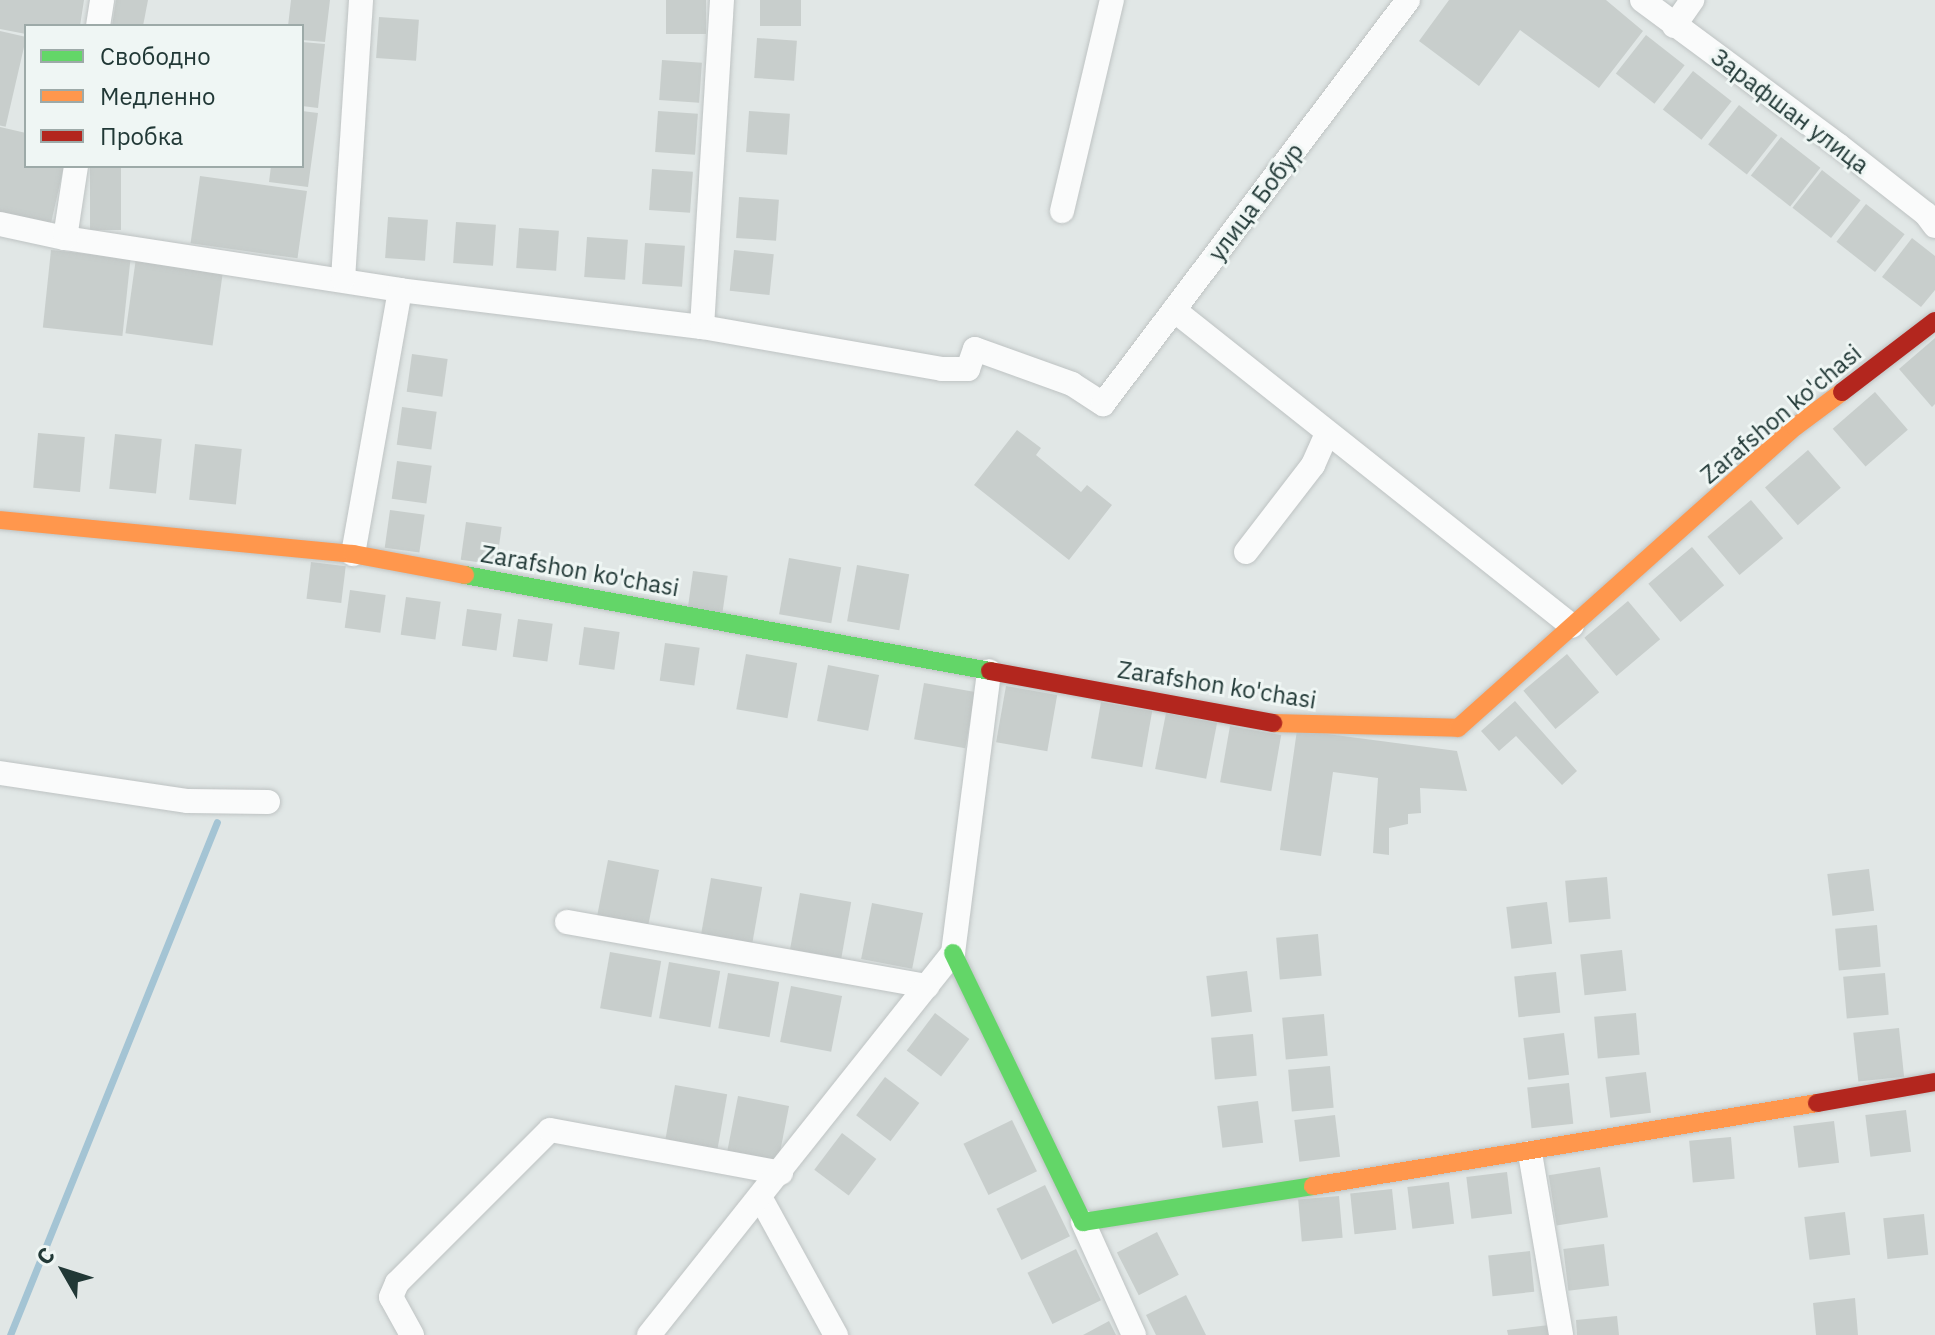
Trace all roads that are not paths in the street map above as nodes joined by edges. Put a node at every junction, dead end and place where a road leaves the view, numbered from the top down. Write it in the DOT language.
graph roads {
  1 [pos="102,0"];
  2 [pos="361,0"];
  3 [pos="722,0"];
  4 [pos="1112,0"];
  5 [pos="1408,0"];
  6 [pos="1642,0"];
  7 [pos="1692,0"];
  8 [pos="98,24"];
  9 [pos="1674,26"];
  10 [pos="76,168"];
  11 [pos="1062,211"];
  12 [pos="0,224"];
  13 [pos="1935,226"];
  14 [pos="65,238"];
  15 [pos="343,279"];
  16 [pos="400,290"];
  17 [pos="1174,310"];
  18 [pos="1935,321"];
  19 [pos="702,327"];
  20 [pos="1327,434"];
  21 [pos="0,520"];
  22 [pos="1246,552"];
  23 [pos="353,554"];
  24 [pos="1572,626"];
  25 [pos="989,671"];
  26 [pos="0,773"];
  27 [pos="268,802"];
  28 [pos="567,922"];
  29 [pos="953,953"];
  30 [pos="927,986"];
  31 [pos="1935,1082"];
  32 [pos="1530,1153"];
  33 [pos="781,1173"];
  34 [pos="760,1197"];
  35 [pos="1083,1222"];
  36 [pos="412,1335"];
  37 [pos="649,1335"];
  38 [pos="836,1335"];
  39 [pos="1134,1335"];
  40 [pos="1561,1335"];
  1 -- 8 [label="street"];
  2 -- 15 [label="street"];
  3 -- 19 [label="street"];
  4 -- 11 [label="street"];
  5 -- 17 [label="street, улица Бобур"];
  6 -- 9 [label="street, Зарафшан улица"];
  7 -- 9 [label="street"];
  9 -- 13 [label="street, Зарафшан улица"];
  10 -- 14 [label="street"];
  12 -- 14 [label="street"];
  14 -- 15 [label="street"];
  15 -- 16 [label="street"];
  16 -- 19 [label="street"];
  16 -- 23 [label="street"];
  17 -- 19 [label="street, улица Бобур"];
  17 -- 20 [label="street"];
  18 -- 24 [label="street, Zarafshon ko'chasi"];
  20 -- 22 [label="street"];
  20 -- 24 [label="street"];
  21 -- 23 [label="street, Zarafshon ko'chasi"];
  23 -- 25 [label="street, Zarafshon ko'chasi"];
  24 -- 25 [label="street, Zarafshon ko'chasi"];
  25 -- 29 [label="street"];
  26 -- 27 [label="street"];
  28 -- 30 [label="street"];
  29 -- 30 [label="street"];
  29 -- 35 [label="street"];
  30 -- 33 [label="street"];
  31 -- 32 [label="street"];
  32 -- 35 [label="street"];
  32 -- 40 [label="street"];
  33 -- 34 [label="street"];
  33 -- 36 [label="street"];
  34 -- 37 [label="street"];
  34 -- 38 [label="street"];
  35 -- 39 [label="street"];
}
